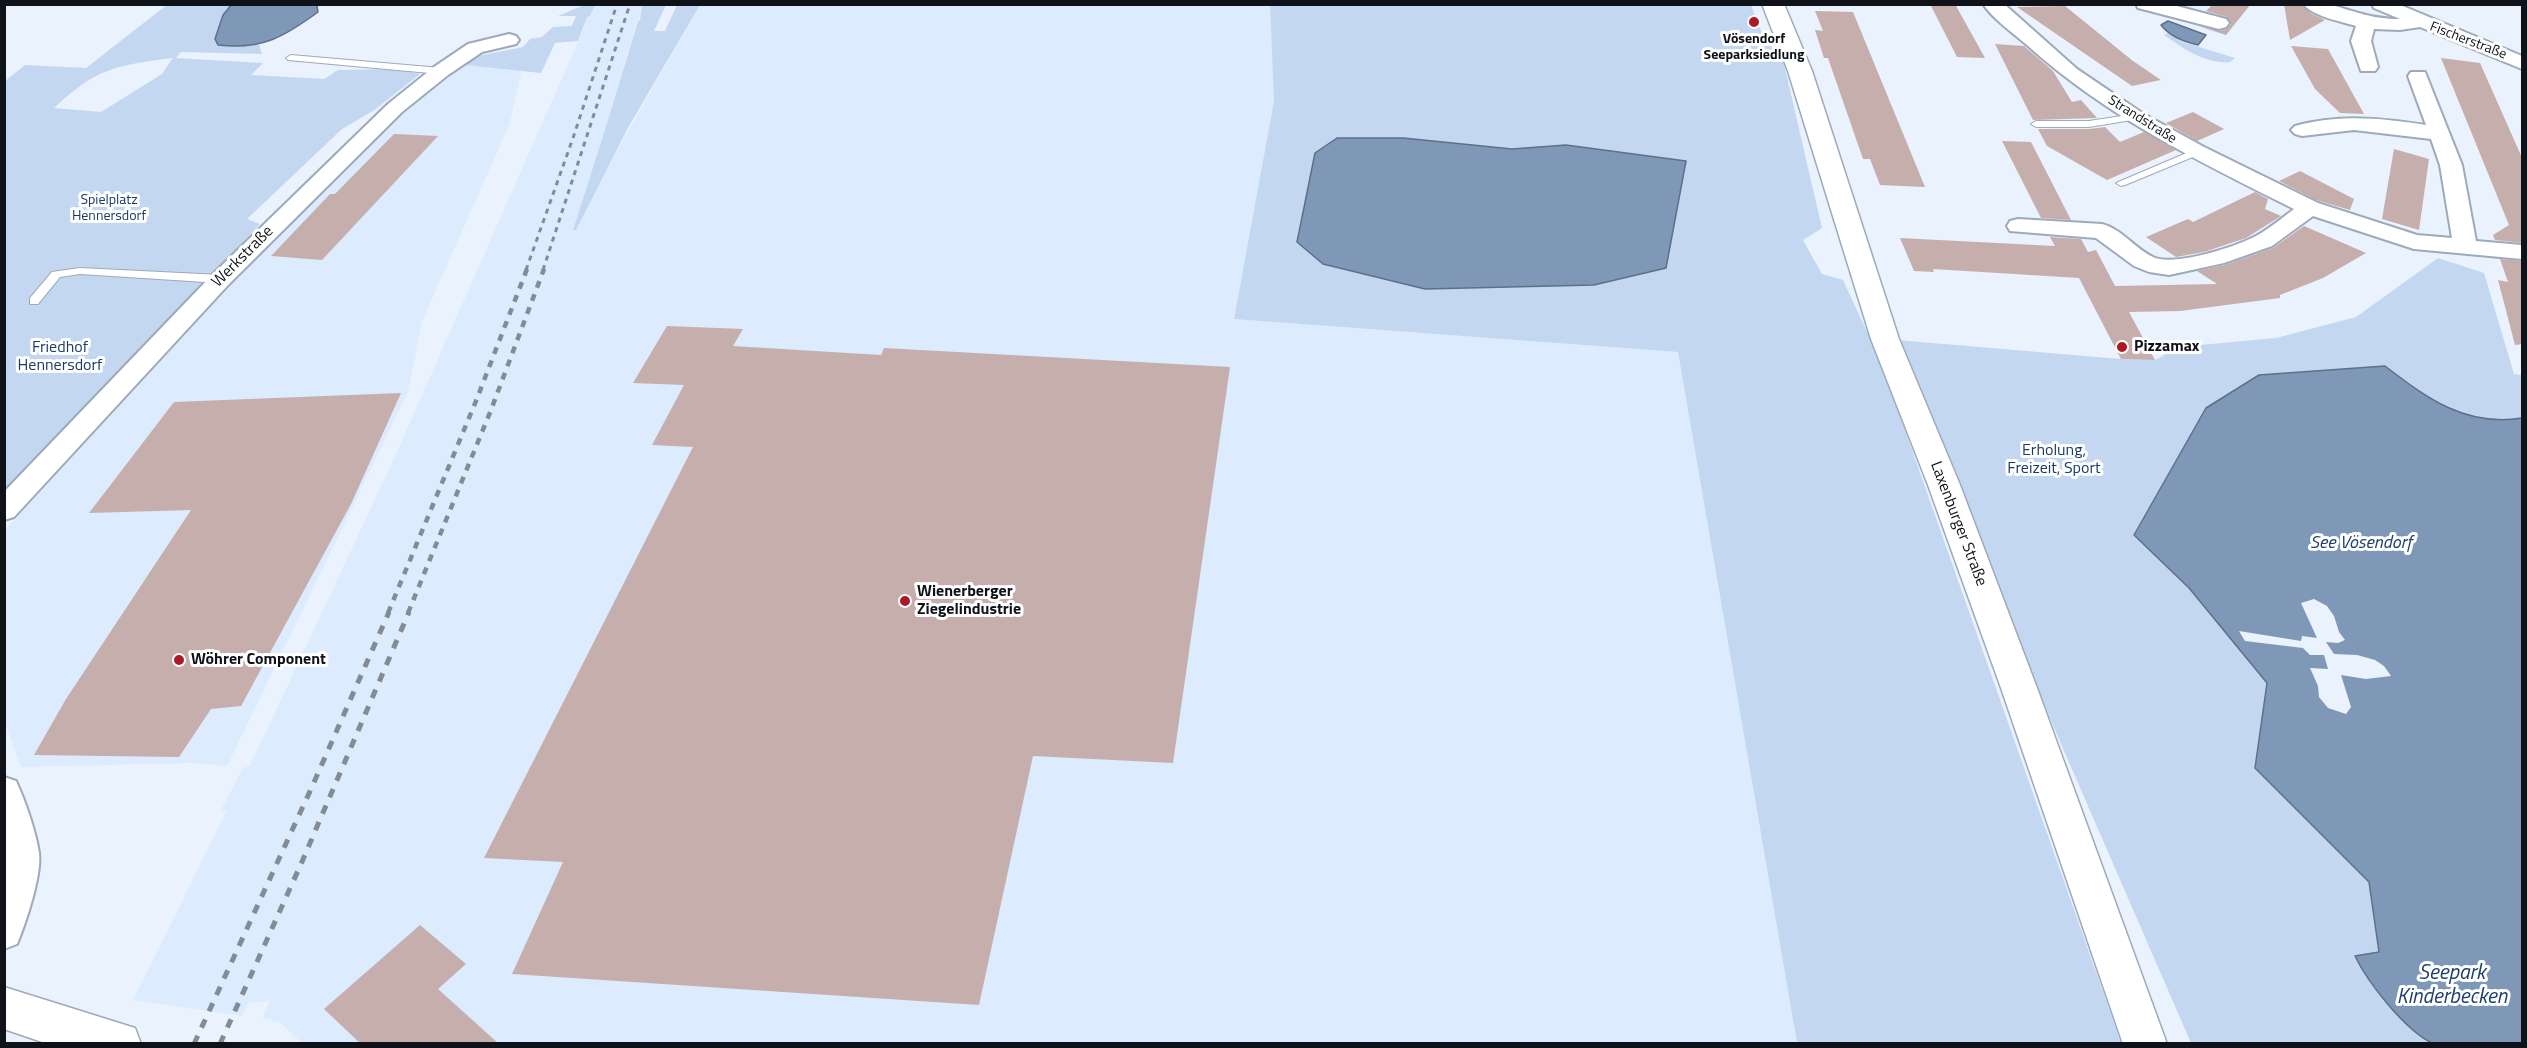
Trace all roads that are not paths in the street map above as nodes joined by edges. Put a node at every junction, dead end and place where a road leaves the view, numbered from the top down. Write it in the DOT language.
graph roads {
  1 [pos="1773,4"];
  2 [pos="1992,4"];
  3 [pos="2145,4"];
  4 [pos="2312,4"];
  5 [pos="2381,4"];
  6 [pos="2420,22"];
  7 [pos="2219,23"];
  8 [pos="2366,23"];
  9 [pos="509,40"];
  10 [pos="291,58"];
  11 [pos="2523,63"];
  12 [pos="2368,67"];
  13 [pos="441,71"];
  14 [pos="2418,76"];
  15 [pos="2135,117"];
  16 [pos="2036,124"];
  17 [pos="2302,130"];
  18 [pos="2440,134"];
  19 [pos="2196,152"];
  20 [pos="2121,183"];
  21 [pos="2310,208"];
  22 [pos="2018,226"];
  23 [pos="2465,245"];
  24 [pos="2523,252"];
  25 [pos="221,279"];
  26 [pos="34,301"];
  27 [pos="4,510"];
  28 [pos="4,791"];
  29 [pos="4,932"];
  30 [pos="4,1008"];
  31 [pos="119,1044"];
  32 [pos="2145,1044"];
  1 -- 32 [label="main road, Laxenburger Straße"];
  2 -- 15 [label="street, Strandstraße"];
  3 -- 7 [label="street"];
  4 -- 8 [label="street"];
  5 -- 6 [label="street, Fischerstraße"];
  6 -- 8 [label="street"];
  6 -- 11 [label="street, Fischerstraße"];
  8 -- 12 [label="street"];
  9 -- 13 [label="street, Werkstraße"];
  10 -- 13 [label="lane"];
  13 -- 25 [label="street, Werkstraße"];
  14 -- 18 [label="street"];
  15 -- 16 [label="lane"];
  15 -- 19 [label="street, Strandstraße"];
  17 -- 18 [label="street"];
  18 -- 23 [label="street"];
  19 -- 20 [label="lane"];
  19 -- 21 [label="street, Strandstraße"];
  21 -- 22 [label="street"];
  21 -- 23 [label="street, Strandstraße"];
  23 -- 24 [label="street, Strandstraße"];
  25 -- 26 [label="lane"];
  25 -- 27 [label="street, Werkstraße"];
  28 -- 29 [label="street"];
  30 -- 31 [label="main road"];
}
